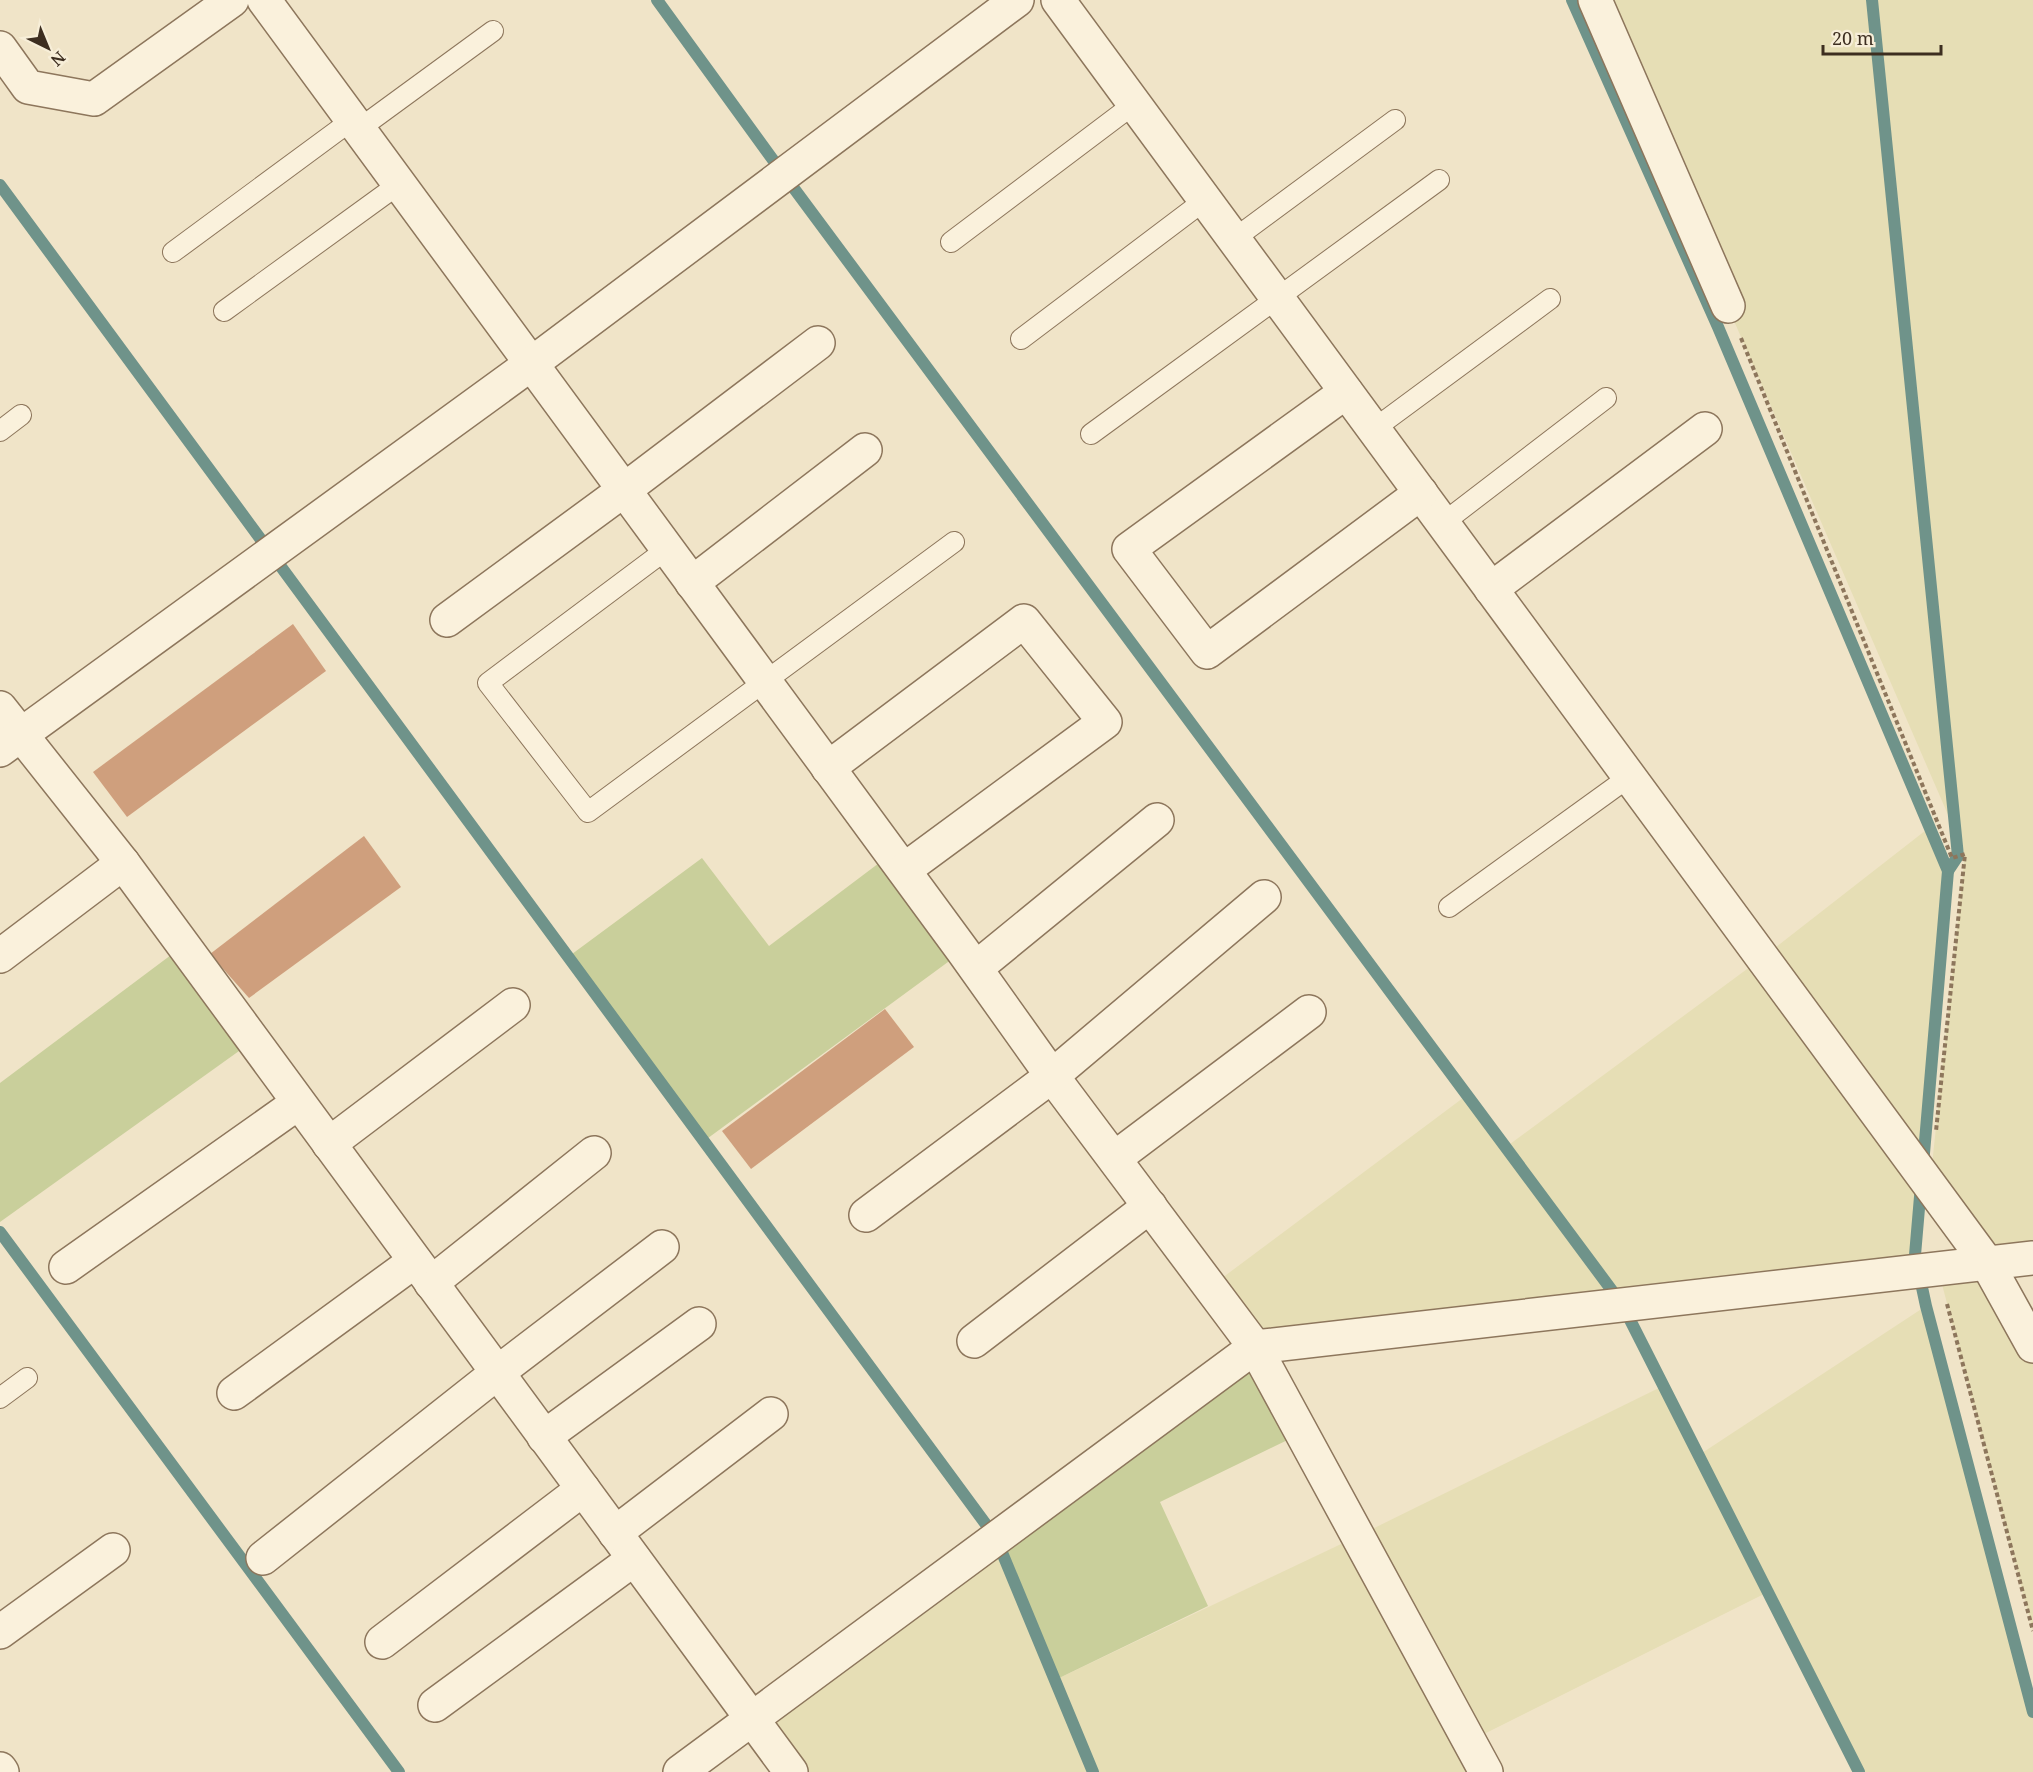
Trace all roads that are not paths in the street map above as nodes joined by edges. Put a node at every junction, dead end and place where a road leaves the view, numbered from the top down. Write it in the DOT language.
graph roads {
  1 [pos="232,0"];
  2 [pos="264,0"];
  3 [pos="1017,0"];
  4 [pos="1058,0"];
  5 [pos="1595,0"];
  6 [pos="493,31"];
  7 [pos="0,48"];
  8 [pos="1134,104"];
  9 [pos="1395,120"];
  10 [pos="355,125"];
  11 [pos="1439,180"];
  12 [pos="399,184"];
  13 [pos="1205,200"];
  14 [pos="1234,238"];
  15 [pos="951,242"];
  16 [pos="173,252"];
  17 [pos="1278,299"];
  18 [pos="1550,299"];
  19 [pos="1728,306"];
  20 [pos="224,311"];
  21 [pos="1021,339"];
  22 [pos="818,343"];
  23 [pos="531,364"];
  24 [pos="1346,392"];
  25 [pos="1606,398"];
  26 [pos="21,416"];
  27 [pos="1374,429"];
  28 [pos="1705,429"];
  29 [pos="0,431"];
  30 [pos="1091,434"];
  31 [pos="865,450"];
  32 [pos="624,490"];
  33 [pos="1421,493"];
  34 [pos="1443,523"];
  35 [pos="954,542"];
  36 [pos="667,549"];
  37 [pos="692,583"];
  38 [pos="1491,589"];
  39 [pos="447,620"];
  40 [pos="765,682"];
  41 [pos="0,708"];
  42 [pos="10,742"];
  43 [pos="828,768"];
  44 [pos="1629,777"];
  45 [pos="1157,820"];
  46 [pos="123,863"];
  47 [pos="904,870"];
  48 [pos="1264,897"];
  49 [pos="1449,907"];
  50 [pos="0,956"];
  51 [pos="976,968"];
  52 [pos="513,1005"];
  53 [pos="1309,1012"];
  54 [pos="1052,1076"];
  55 [pos="298,1103"];
  56 [pos="329,1144"];
  57 [pos="594,1153"];
  58 [pos="1115,1158"];
  59 [pos="1150,1206"];
  60 [pos="866,1215"];
  61 [pos="662,1247"];
  62 [pos="2033,1258"];
  63 [pos="1988,1263"];
  64 [pos="66,1267"];
  65 [pos="423,1272"];
  66 [pos="699,1324"];
  67 [pos="974,1341"];
  68 [pos="2033,1346"];
  69 [pos="1255,1347"];
  70 [pos="497,1373"];
  71 [pos="27,1378"];
  72 [pos="234,1393"];
  73 [pos="0,1398"];
  74 [pos="771,1413"];
  75 [pos="544,1437"];
  76 [pos="583,1489"];
  77 [pos="615,1533"];
  78 [pos="112,1550"];
  79 [pos="263,1558"];
  80 [pos="634,1559"];
  81 [pos="0,1632"];
  82 [pos="382,1642"];
  83 [pos="435,1705"];
  84 [pos="751,1718"];
  85 [pos="680,1772"];
  86 [pos="791,1772"];
  87 [pos="1486,1772"];
  1 -- 7 [label="street"];
  2 -- 10 [label="street"];
  3 -- 23 [label="street"];
  4 -- 8 [label="street"];
  5 -- 19 [label="street"];
  6 -- 10 [label="lane"];
  8 -- 13 [label="street"];
  8 -- 15 [label="lane"];
  9 -- 14 [label="lane"];
  10 -- 12 [label="street"];
  10 -- 16 [label="lane"];
  11 -- 17 [label="lane"];
  12 -- 20 [label="lane"];
  12 -- 23 [label="street"];
  13 -- 14 [label="street"];
  13 -- 21 [label="lane"];
  14 -- 17 [label="street"];
  17 -- 24 [label="street"];
  17 -- 30 [label="lane"];
  18 -- 27 [label="lane"];
  22 -- 32 [label="street"];
  23 -- 32 [label="street"];
  23 -- 42 [label="street"];
  24 -- 27 [label="street"];
  24 -- 33 [label="street"];
  25 -- 34 [label="lane"];
  26 -- 29 [label="lane"];
  27 -- 33 [label="street"];
  28 -- 38 [label="street"];
  31 -- 37 [label="street"];
  32 -- 36 [label="street"];
  32 -- 39 [label="street"];
  33 -- 34 [label="street"];
  34 -- 38 [label="street"];
  35 -- 40 [label="lane"];
  36 -- 37 [label="street"];
  36 -- 40 [label="lane"];
  37 -- 40 [label="street"];
  38 -- 44 [label="street"];
  40 -- 43 [label="street"];
  41 -- 42 [label="street"];
  42 -- 46 [label="street"];
  43 -- 47 [label="street"];
  43 -- 47 [label="street"];
  44 -- 49 [label="lane"];
  44 -- 63 [label="street"];
  45 -- 51 [label="street"];
  46 -- 50 [label="street"];
  46 -- 55 [label="street"];
  47 -- 51 [label="street"];
  48 -- 54 [label="street"];
  51 -- 54 [label="street"];
  52 -- 56 [label="street"];
  53 -- 58 [label="street"];
  54 -- 58 [label="street"];
  54 -- 60 [label="street"];
  55 -- 56 [label="street"];
  55 -- 64 [label="street"];
  56 -- 65 [label="street"];
  57 -- 65 [label="street"];
  58 -- 59 [label="street"];
  59 -- 67 [label="street"];
  59 -- 69 [label="street"];
  61 -- 70 [label="street"];
  62 -- 63 [label="street"];
  63 -- 68 [label="street"];
  63 -- 69 [label="street"];
  65 -- 70 [label="street"];
  65 -- 72 [label="street"];
  66 -- 75 [label="street"];
  69 -- 84 [label="street"];
  69 -- 87 [label="street"];
  70 -- 75 [label="street"];
  70 -- 79 [label="street"];
  71 -- 73 [label="lane"];
  74 -- 77 [label="street"];
  75 -- 76 [label="street"];
  76 -- 77 [label="street"];
  76 -- 82 [label="street"];
  77 -- 80 [label="street"];
  78 -- 81 [label="street"];
  80 -- 83 [label="street"];
  80 -- 84 [label="street"];
  84 -- 85 [label="street"];
  84 -- 86 [label="street"];
}
